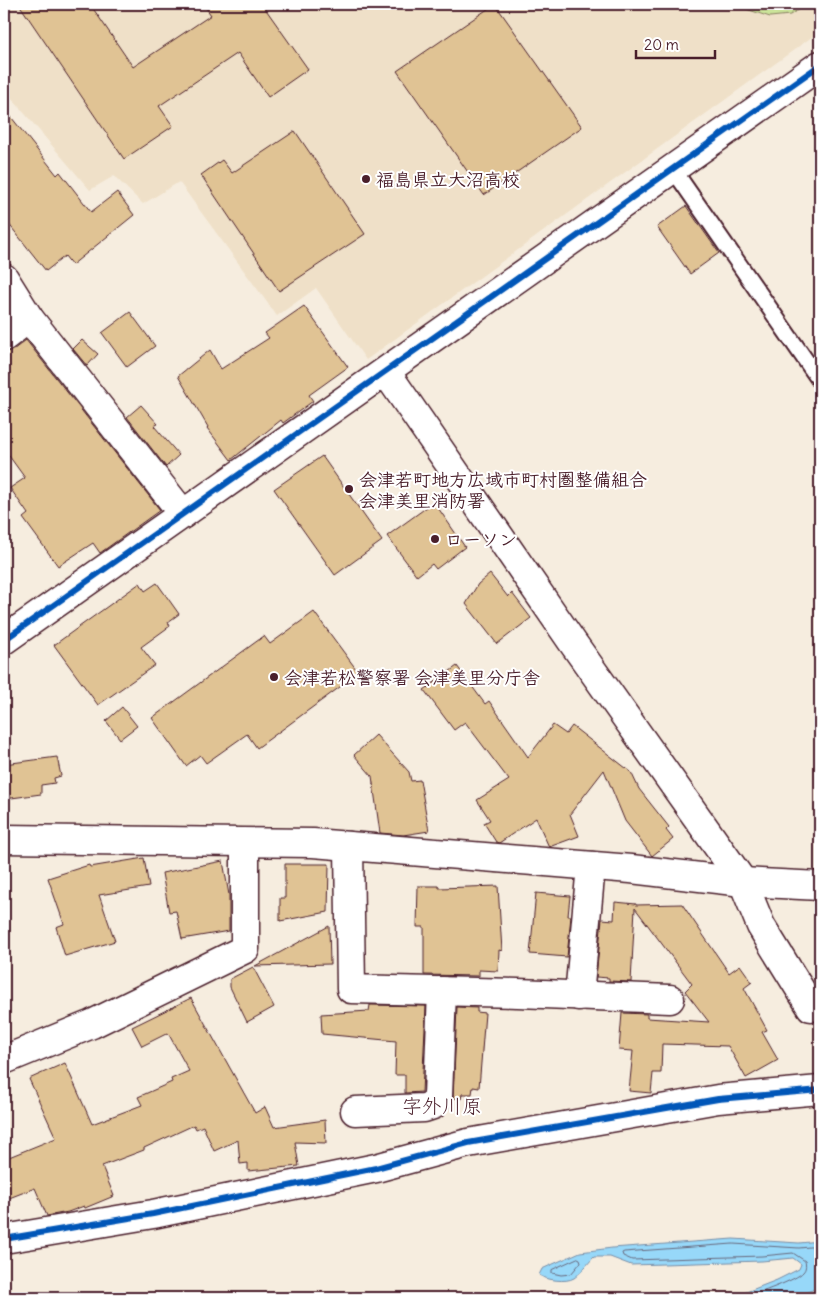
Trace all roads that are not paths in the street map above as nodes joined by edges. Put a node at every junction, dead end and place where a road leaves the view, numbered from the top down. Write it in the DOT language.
graph roads {
  1 [pos="820,66"];
  2 [pos="673,170"];
  3 [pos="4,278"];
  4 [pos="29,318"];
  5 [pos="4,337"];
  6 [pos="386,372"];
  7 [pos="820,381"];
  8 [pos="183,514"];
  9 [pos="4,640"];
  10 [pos="4,840"];
  11 [pos="245,842"];
  12 [pos="349,846"];
  13 [pos="591,866"];
  14 [pos="743,882"];
  15 [pos="820,886"];
  16 [pos="442,991"];
  17 [pos="579,996"];
  18 [pos="670,999"];
  19 [pos="811,1007"];
  20 [pos="4,1060"];
  21 [pos="820,1090"];
  22 [pos="355,1111"];
  23 [pos="4,1239"];
  1 -- 2 [label="street"];
  2 -- 6 [label="street"];
  2 -- 7 [label="lane"];
  3 -- 4 [label="street"];
  4 -- 5 [label="street"];
  4 -- 8 [label="street"];
  6 -- 8 [label="street"];
  6 -- 14 [label="street"];
  8 -- 9 [label="street"];
  10 -- 11 [label="street"];
  11 -- 12 [label="street"];
  11 -- 20 [label="street"];
  12 -- 13 [label="street"];
  12 -- 16 [label="street"];
  13 -- 14 [label="street"];
  13 -- 17 [label="street"];
  14 -- 15 [label="street"];
  14 -- 19 [label="street"];
  16 -- 17 [label="street"];
  16 -- 22 [label="street"];
  17 -- 18 [label="street"];
  21 -- 23 [label="street"];
}
